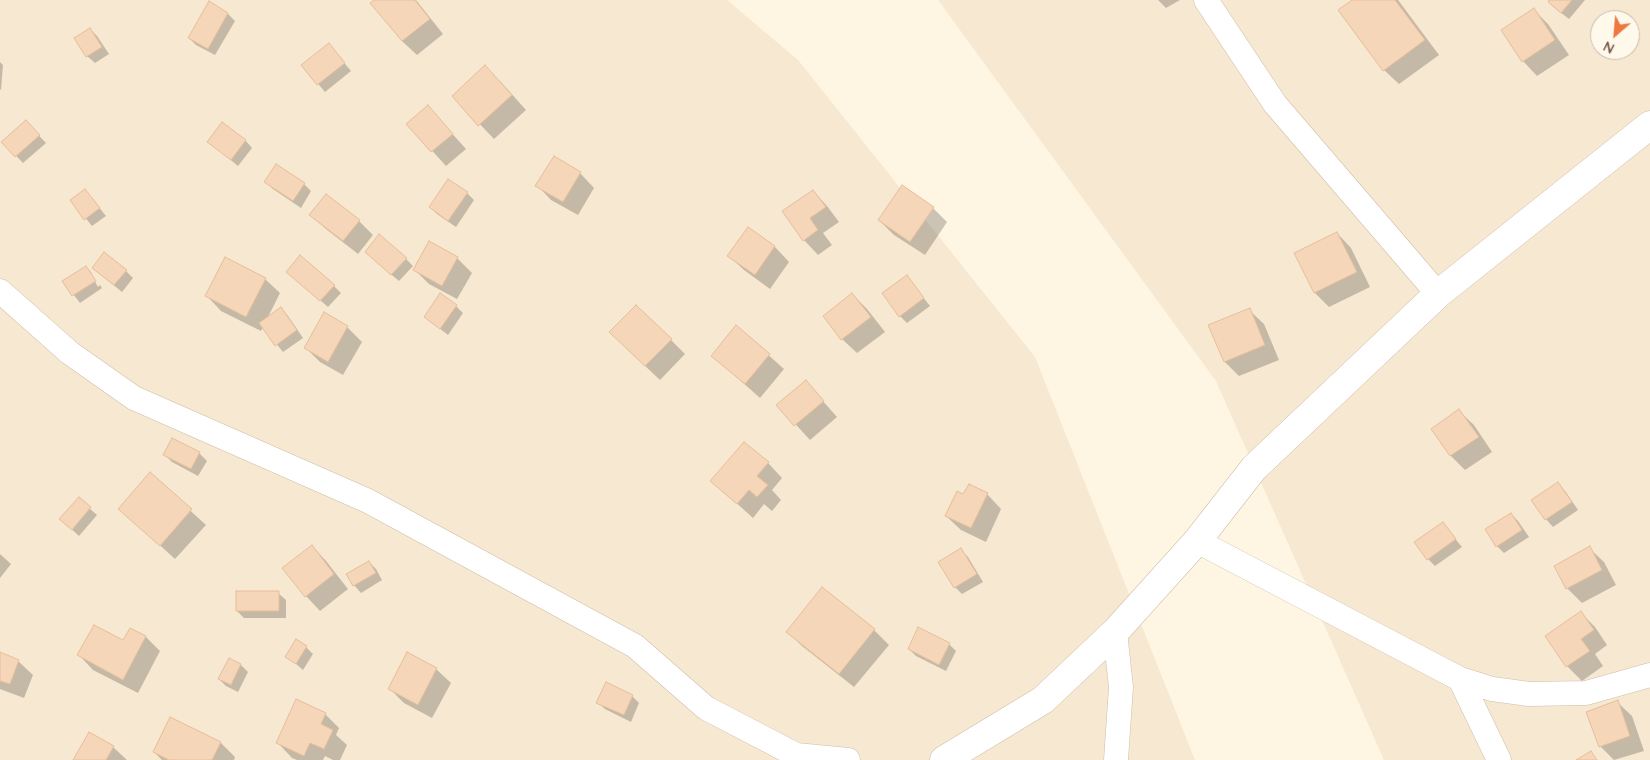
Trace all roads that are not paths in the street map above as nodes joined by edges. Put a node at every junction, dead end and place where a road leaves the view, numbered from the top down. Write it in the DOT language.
graph roads {
  1 [pos="1206,0"];
  2 [pos="1650,125"];
  3 [pos="0,291"];
  4 [pos="1438,294"];
  5 [pos="1197,541"];
  6 [pos="1115,632"];
  7 [pos="1650,675"];
  8 [pos="1460,678"];
  9 [pos="848,760"];
  10 [pos="944,760"];
  11 [pos="1116,760"];
  12 [pos="1499,760"];
  1 -- 4 [label="street"];
  2 -- 4 [label="street"];
  3 -- 9 [label="street"];
  4 -- 5 [label="street"];
  5 -- 6 [label="street"];
  5 -- 8 [label="street"];
  6 -- 10 [label="street"];
  6 -- 11 [label="street"];
  7 -- 8 [label="street"];
  8 -- 12 [label="street"];
}
